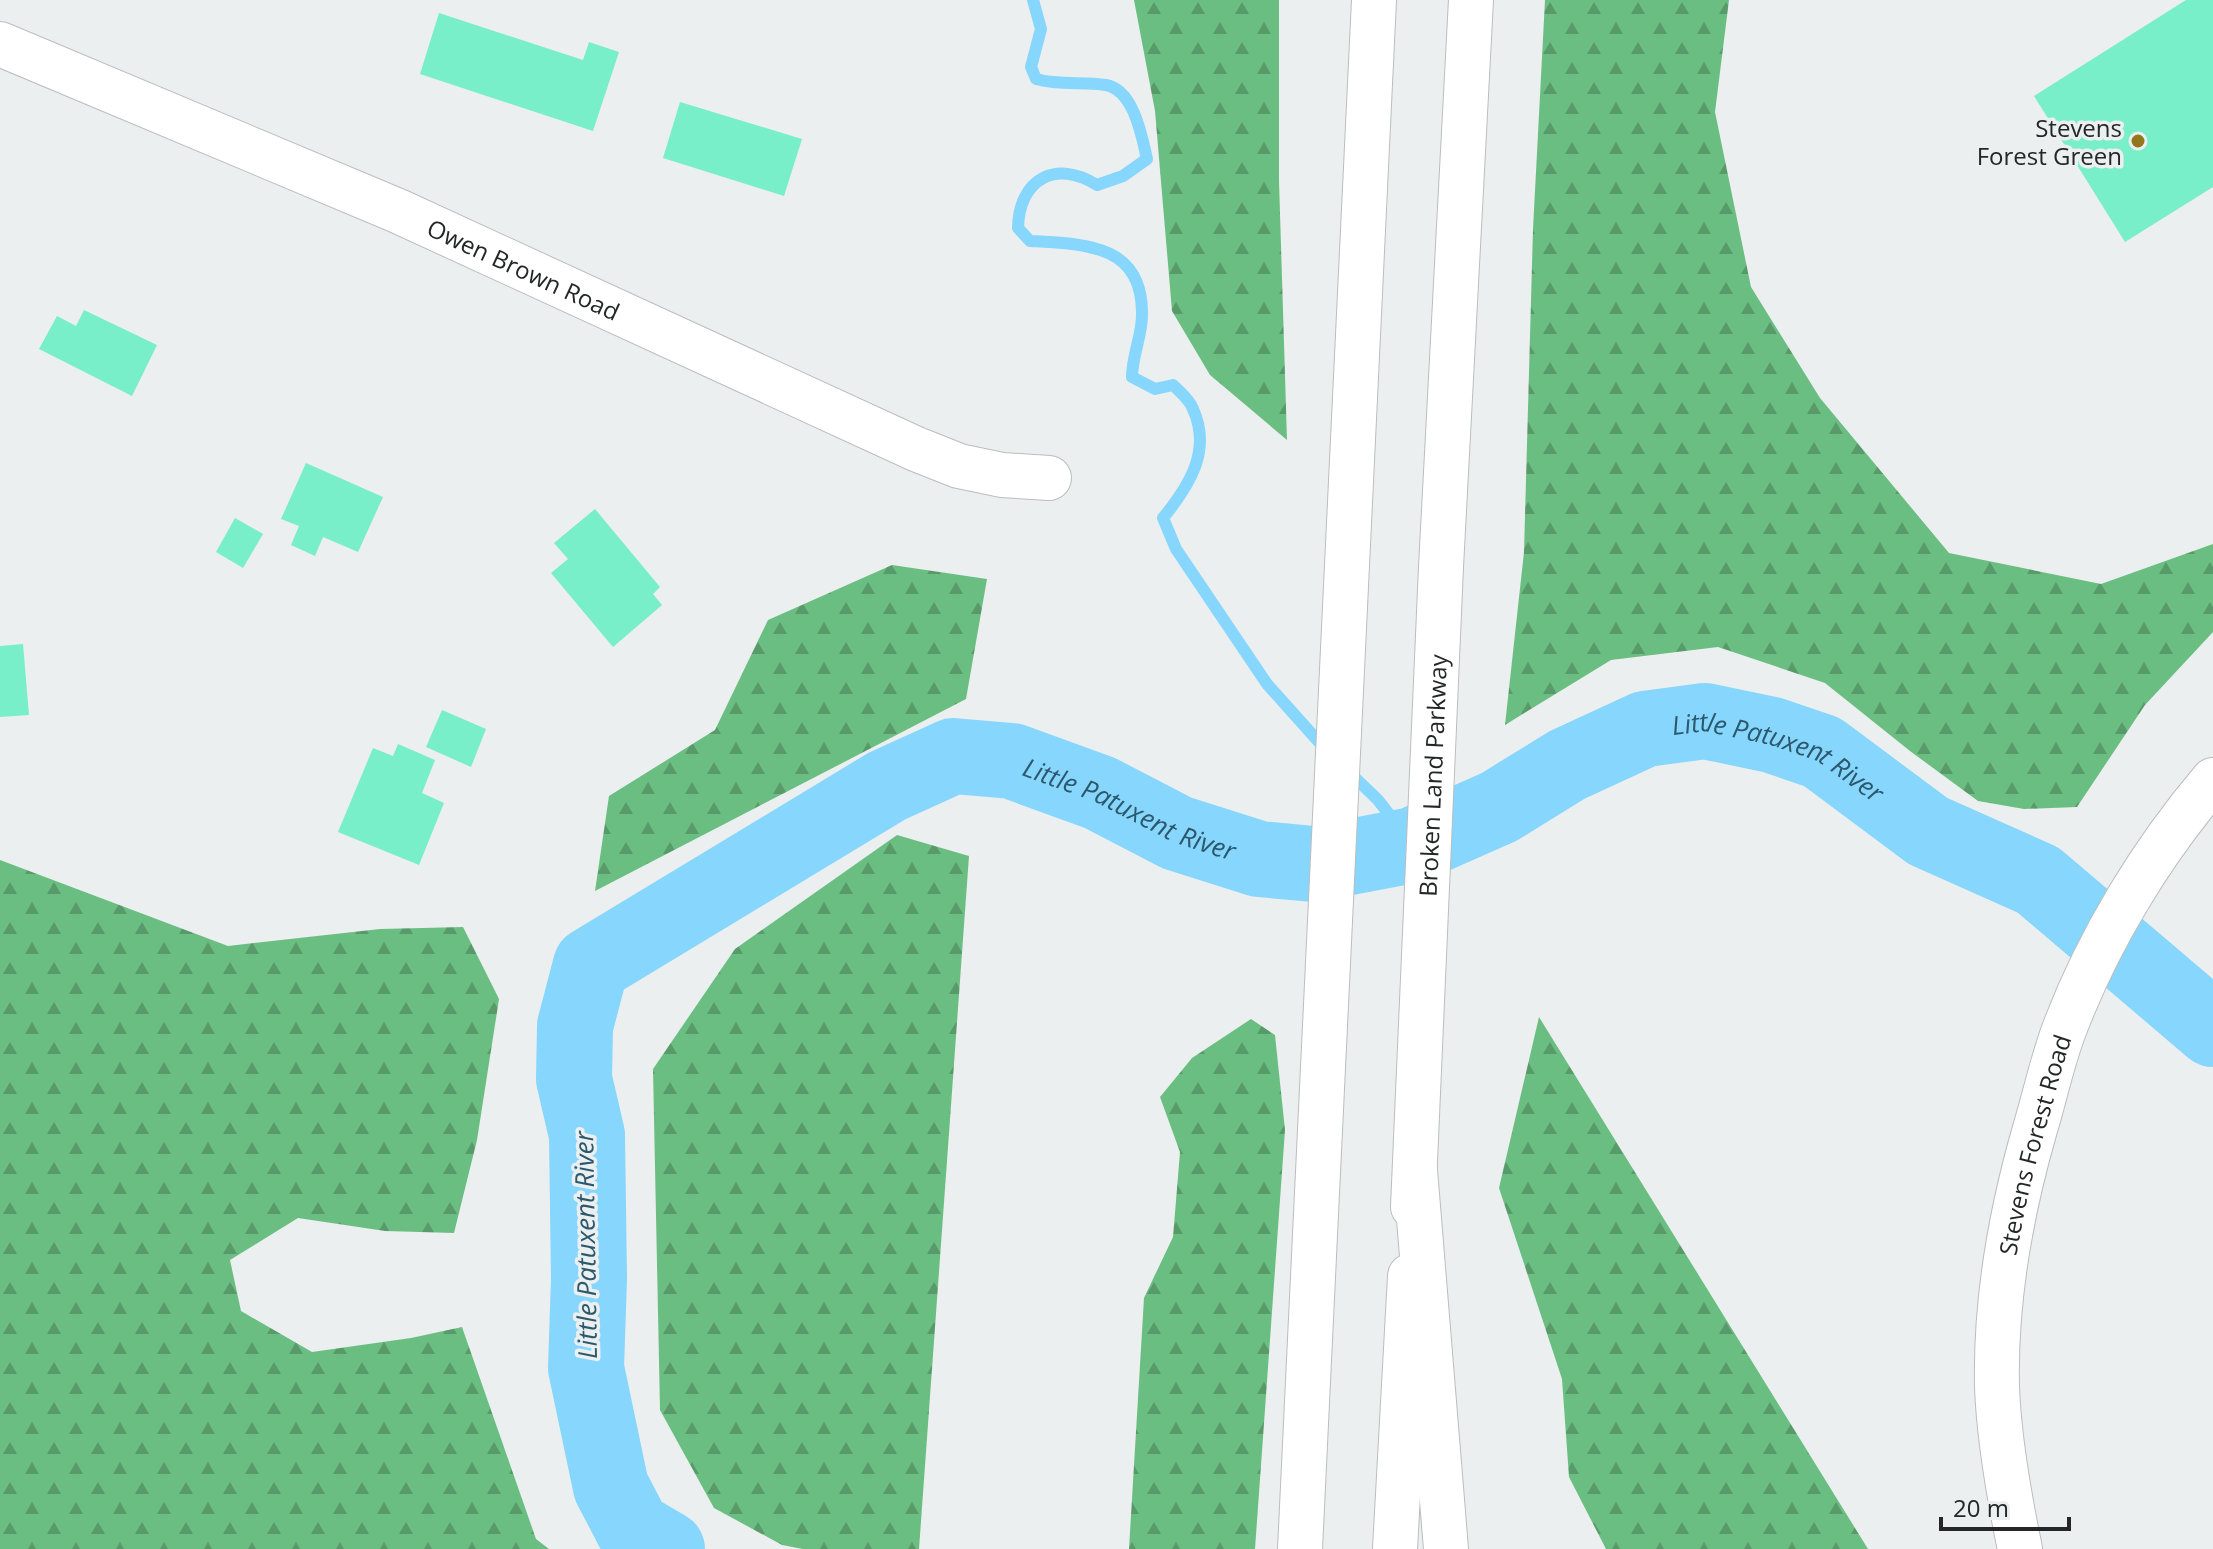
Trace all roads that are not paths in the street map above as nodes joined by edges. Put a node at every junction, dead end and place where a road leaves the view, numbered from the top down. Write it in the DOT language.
graph roads {
  1 [pos="1374,0"];
  2 [pos="1471,0"];
  3 [pos="0,44"];
  4 [pos="1049,478"];
  5 [pos="2213,780"];
  6 [pos="1415,1170"];
  7 [pos="1300,1549"];
  8 [pos="1395,1549"];
  9 [pos="1446,1549"];
  10 [pos="2020,1549"];
  1 -- 7 [label="main road"];
  2 -- 6 [label="main road, Broken Land Parkway"];
  3 -- 4 [label="main road, Owen Brown Road"];
  5 -- 10 [label="main road, Stevens Forest Road"];
  6 -- 8 [label="main road, Broken Land Parkway"];
  6 -- 9 [label="main road"];
}
